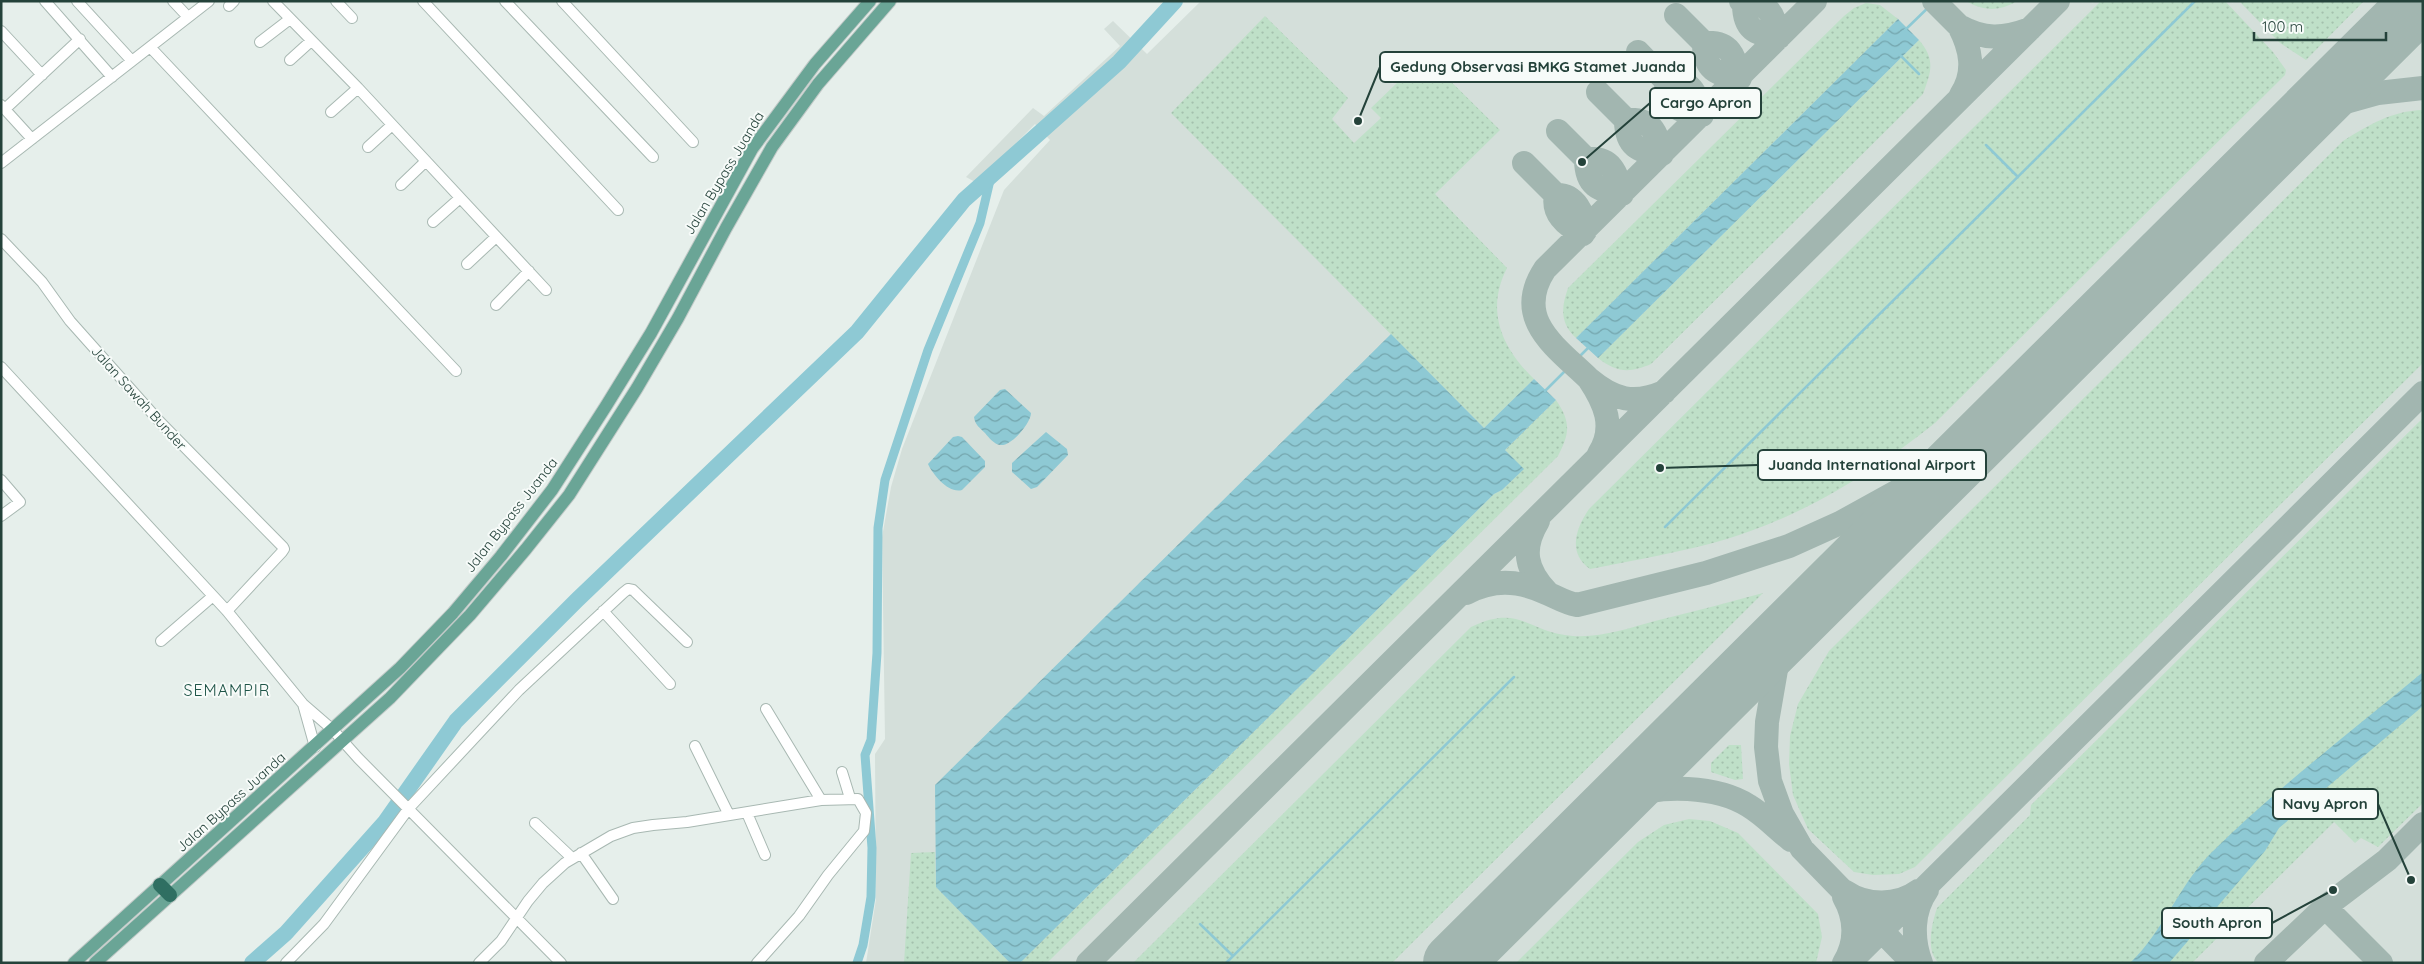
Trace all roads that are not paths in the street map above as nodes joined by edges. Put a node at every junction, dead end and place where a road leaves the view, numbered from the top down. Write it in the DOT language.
graph roads {
  1 [pos="44,1"];
  2 [pos="77,1"];
  3 [pos="173,1"];
  4 [pos="209,1"];
  5 [pos="273,1"];
  6 [pos="336,1"];
  7 [pos="423,1"];
  8 [pos="505,1"];
  9 [pos="562,1"];
  10 [pos="870,1"];
  11 [pos="890,1"];
  12 [pos="188,17"];
  13 [pos="352,18"];
  14 [pos="290,19"];
  15 [pos="1,31"];
  16 [pos="80,39"];
  17 [pos="312,41"];
  18 [pos="260,42"];
  19 [pos="150,47"];
  20 [pos="290,60"];
  21 [pos="132,61"];
  22 [pos="42,75"];
  23 [pos="112,77"];
  24 [pos="358,88"];
  25 [pos="3,107"];
  26 [pos="331,112"];
  27 [pos="392,126"];
  28 [pos="32,139"];
  29 [pos="693,142"];
  30 [pos="368,147"];
  31 [pos="653,157"];
  32 [pos="426,161"];
  33 [pos="1,163"];
  34 [pos="401,185"];
  35 [pos="460,198"];
  36 [pos="618,210"];
  37 [pos="433,222"];
  38 [pos="496,237"];
  39 [pos="1,239"];
  40 [pos="467,264"];
  41 [pos="529,271"];
  42 [pos="546,290"];
  43 [pos="496,305"];
  44 [pos="1,367"];
  45 [pos="456,371"];
  46 [pos="1,480"];
  47 [pos="1,516"];
  48 [pos="487,572"];
  49 [pos="499,580"];
  50 [pos="213,596"];
  51 [pos="227,611"];
  52 [pos="603,611"];
  53 [pos="161,641"];
  54 [pos="686,642"];
  55 [pos="670,684"];
  56 [pos="303,704"];
  57 [pos="766,709"];
  58 [pos="333,730"];
  59 [pos="342,742"];
  60 [pos="695,746"];
  61 [pos="315,747"];
  62 [pos="842,772"];
  63 [pos="850,798"];
  64 [pos="821,800"];
  65 [pos="408,806"];
  66 [pos="747,813"];
  67 [pos="729,815"];
  68 [pos="536,823"];
  69 [pos="765,855"];
  70 [pos="577,856"];
  71 [pos="165,890"];
  72 [pos="613,899"];
  73 [pos="516,919"];
  74 [pos="74,963"];
  75 [pos="95,963"];
  76 [pos="286,963"];
  77 [pos="479,963"];
  78 [pos="561,963"];
  79 [pos="757,963"];
  1 -- 16 [label="street"];
  2 -- 21 [label="street"];
  3 -- 12 [label="street"];
  4 -- 12 [label="street"];
  5 -- 14 [label="street"];
  6 -- 13 [label="street"];
  7 -- 36 [label="street"];
  8 -- 31 [label="street"];
  9 -- 29 [label="street"];
  10 -- 48 [label="main road, Jalan Bypass Juanda"];
  11 -- 49 [label="main road, Jalan Bypass Juanda"];
  12 -- 19 [label="street"];
  14 -- 17 [label="street"];
  14 -- 18 [label="street"];
  15 -- 22 [label="street"];
  16 -- 22 [label="street"];
  16 -- 23 [label="street"];
  17 -- 20 [label="street"];
  17 -- 24 [label="street"];
  19 -- 21 [label="street"];
  19 -- 45 [label="street"];
  21 -- 23 [label="street"];
  22 -- 25 [label="street"];
  23 -- 28 [label="street"];
  24 -- 26 [label="street"];
  24 -- 27 [label="street"];
  25 -- 28 [label="street"];
  27 -- 30 [label="street"];
  27 -- 32 [label="street"];
  28 -- 33 [label="street"];
  32 -- 34 [label="street"];
  32 -- 35 [label="street"];
  35 -- 37 [label="street"];
  35 -- 38 [label="street"];
  38 -- 40 [label="street"];
  38 -- 41 [label="street"];
  39 -- 51 [label="street, Jalan Sawah Bunder"];
  41 -- 42 [label="street"];
  41 -- 43 [label="street"];
  44 -- 50 [label="street"];
  46 -- 47 [label="street"];
  48 -- 49 [label="main road"];
  48 -- 58 [label="main road, Jalan Bypass Juanda"];
  49 -- 59 [label="main road, Jalan Bypass Juanda"];
  50 -- 51 [label="street"];
  50 -- 53 [label="street"];
  51 -- 56 [label="street"];
  52 -- 54 [label="street"];
  52 -- 55 [label="street"];
  52 -- 65 [label="street"];
  56 -- 58 [label="street"];
  56 -- 61 [label="street"];
  57 -- 64 [label="street"];
  58 -- 59 [label="street"];
  58 -- 61 [label="main road, Jalan Bypass Juanda"];
  59 -- 65 [label="street"];
  59 -- 71 [label="main road, Jalan Bypass Juanda"];
  60 -- 67 [label="street"];
  61 -- 71 [label="main road, Jalan Bypass Juanda"];
  62 -- 63 [label="street"];
  63 -- 64 [label="street"];
  63 -- 79 [label="street"];
  64 -- 66 [label="street"];
  65 -- 73 [label="street"];
  65 -- 76 [label="street"];
  66 -- 67 [label="street"];
  66 -- 69 [label="street"];
  67 -- 70 [label="street"];
  68 -- 70 [label="street"];
  70 -- 72 [label="street"];
  70 -- 73 [label="street"];
  71 -- 74 [label="main road, Jalan Bypass Juanda"];
  71 -- 75 [label="main road, Jalan Bypass Juanda"];
  73 -- 77 [label="street"];
  73 -- 78 [label="street"];
}
